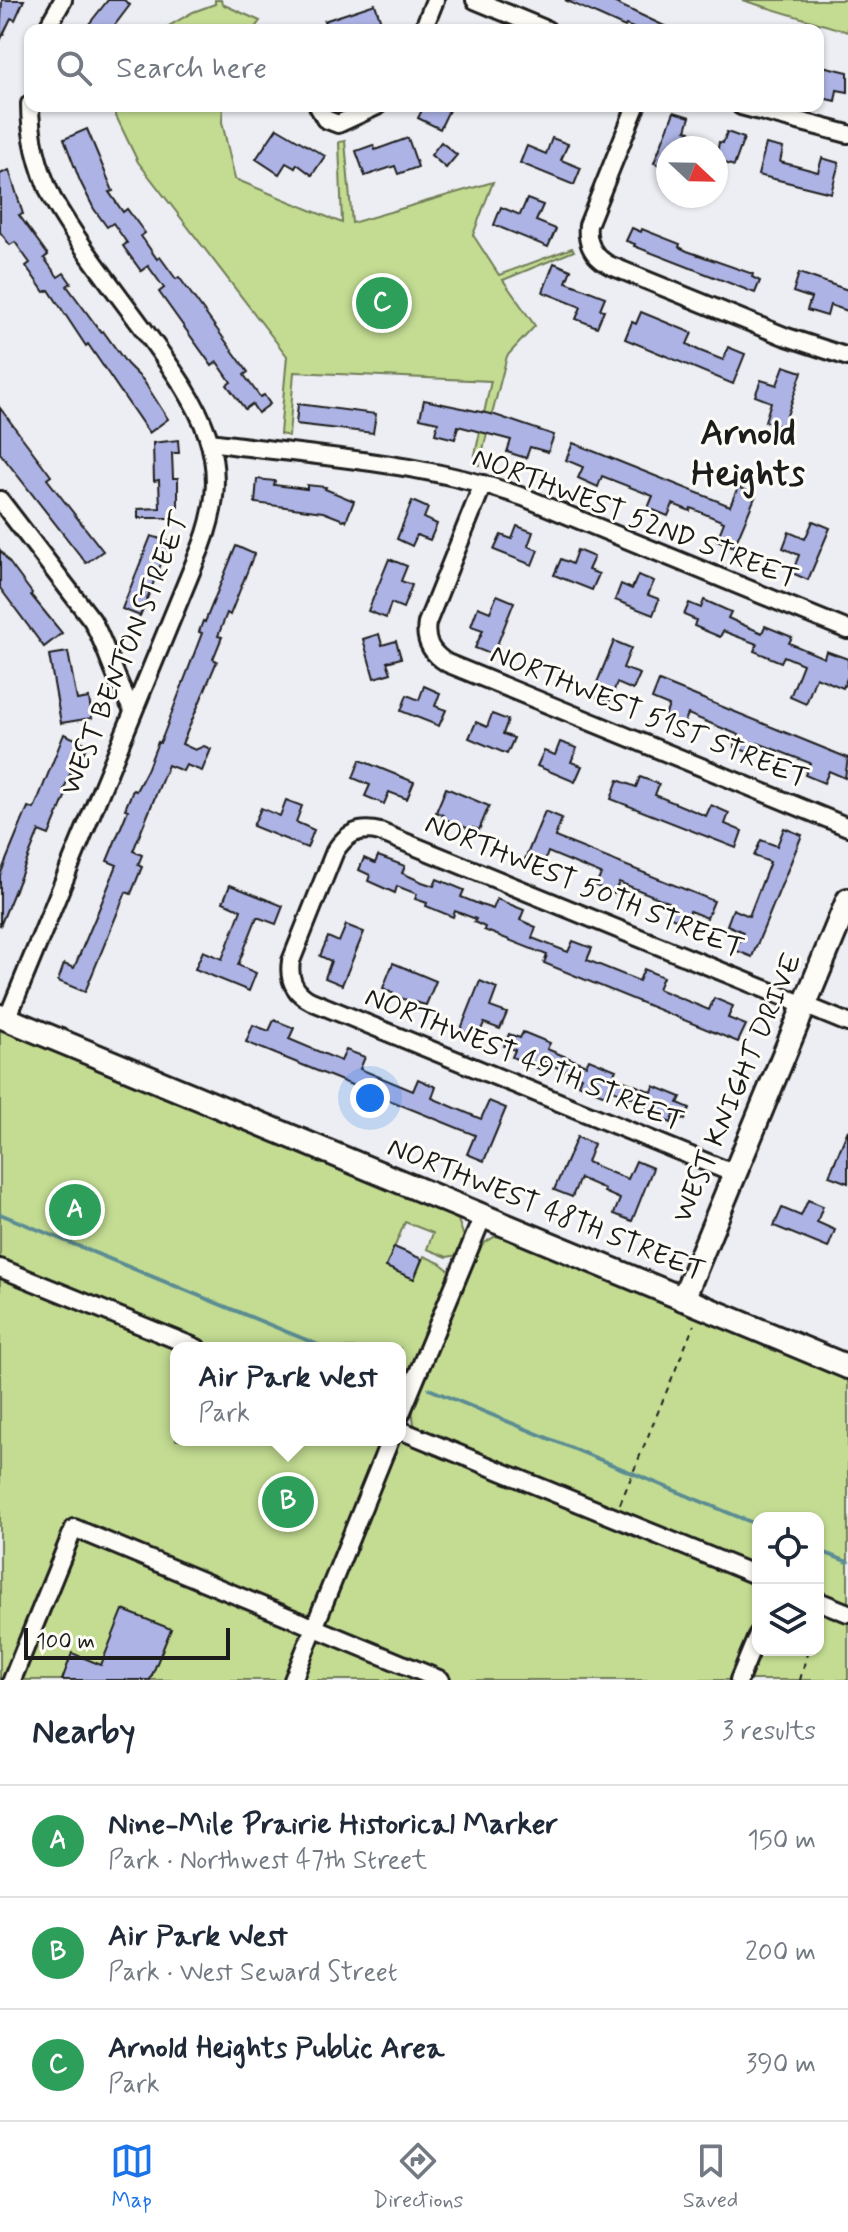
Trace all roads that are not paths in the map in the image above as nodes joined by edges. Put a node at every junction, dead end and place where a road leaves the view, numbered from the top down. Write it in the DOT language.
graph roads {
  1 [pos="63,0"];
  2 [pos="435,0"];
  3 [pos="475,0"];
  4 [pos="49,24"];
  5 [pos="425,24"];
  6 [pos="533,24"];
  7 [pos="31,112"];
  8 [pos="321,112"];
  9 [pos="364,112"];
  10 [pos="634,112"];
  11 [pos="764,112"];
  12 [pos="848,134"];
  13 [pos="848,357"];
  14 [pos="210,442"];
  15 [pos="483,484"];
  16 [pos="0,500"];
  17 [pos="848,630"];
  18 [pos="133,710"];
  19 [pos="848,827"];
  20 [pos="344,838"];
  21 [pos="848,900"];
  22 [pos="805,1006"];
  23 [pos="4,1018"];
  24 [pos="848,1023"];
  25 [pos="735,1174"];
  26 [pos="483,1216"];
  27 [pos="0,1268"];
  28 [pos="683,1299"];
  29 [pos="182,1342"];
  30 [pos="848,1367"];
  31 [pos="406,1402"];
  32 [pos="406,1432"];
  33 [pos="388,1446"];
  34 [pos="752,1574"];
  35 [pos="824,1603"];
  36 [pos="848,1613"];
  37 [pos="314,1629"];
  38 [pos="752,1649"];
  39 [pos="12,1680"];
  40 [pos="293,1680"];
  41 [pos="441,1680"];
  42 [pos="739,1680"];
  1 -- 4 [label="street"];
  2 -- 5 [label="street"];
  3 -- 6 [label="street"];
  7 -- 14 [label="street, WEST BENTON STREET"];
  8 -- 9 [label="street"];
  10 -- 13 [label="street"];
  11 -- 12 [label="street"];
  14 -- 15 [label="street, NORTHWEST 52ND STREET"];
  14 -- 18 [label="street, WEST BENTON STREET"];
  15 -- 17 [label="street, NORTHWEST 52ND STREET"];
  15 -- 19 [label="street, NORTHWEST 51ST STREET"];
  16 -- 18 [label="street"];
  18 -- 23 [label="street, WEST BENTON STREET"];
  20 -- 22 [label="street, NORTHWEST 50TH STREET"];
  20 -- 25 [label="street, NORTHWEST 49TH STREET"];
  21 -- 22 [label="main road, WEST KNIGHT DRIVE"];
  22 -- 24 [label="street, NORTHWEST 50TH STREET"];
  22 -- 25 [label="main road, WEST KNIGHT DRIVE"];
  23 -- 26 [label="main road, NORTHWEST 48TH STREET"];
  25 -- 28 [label="main road, WEST KNIGHT DRIVE"];
  26 -- 28 [label="main road, NORTHWEST 48TH STREET"];
  26 -- 31 [label="street"];
  27 -- 29 [label="street"];
  28 -- 30 [label="main road, NORTHWEST 48TH STREET"];
  32 -- 34 [label="street"];
  33 -- 37 [label="street"];
  35 -- 36 [label="street"];
  37 -- 39 [label="street"];
  37 -- 40 [label="street"];
  37 -- 41 [label="street"];
  38 -- 42 [label="street"];
}
